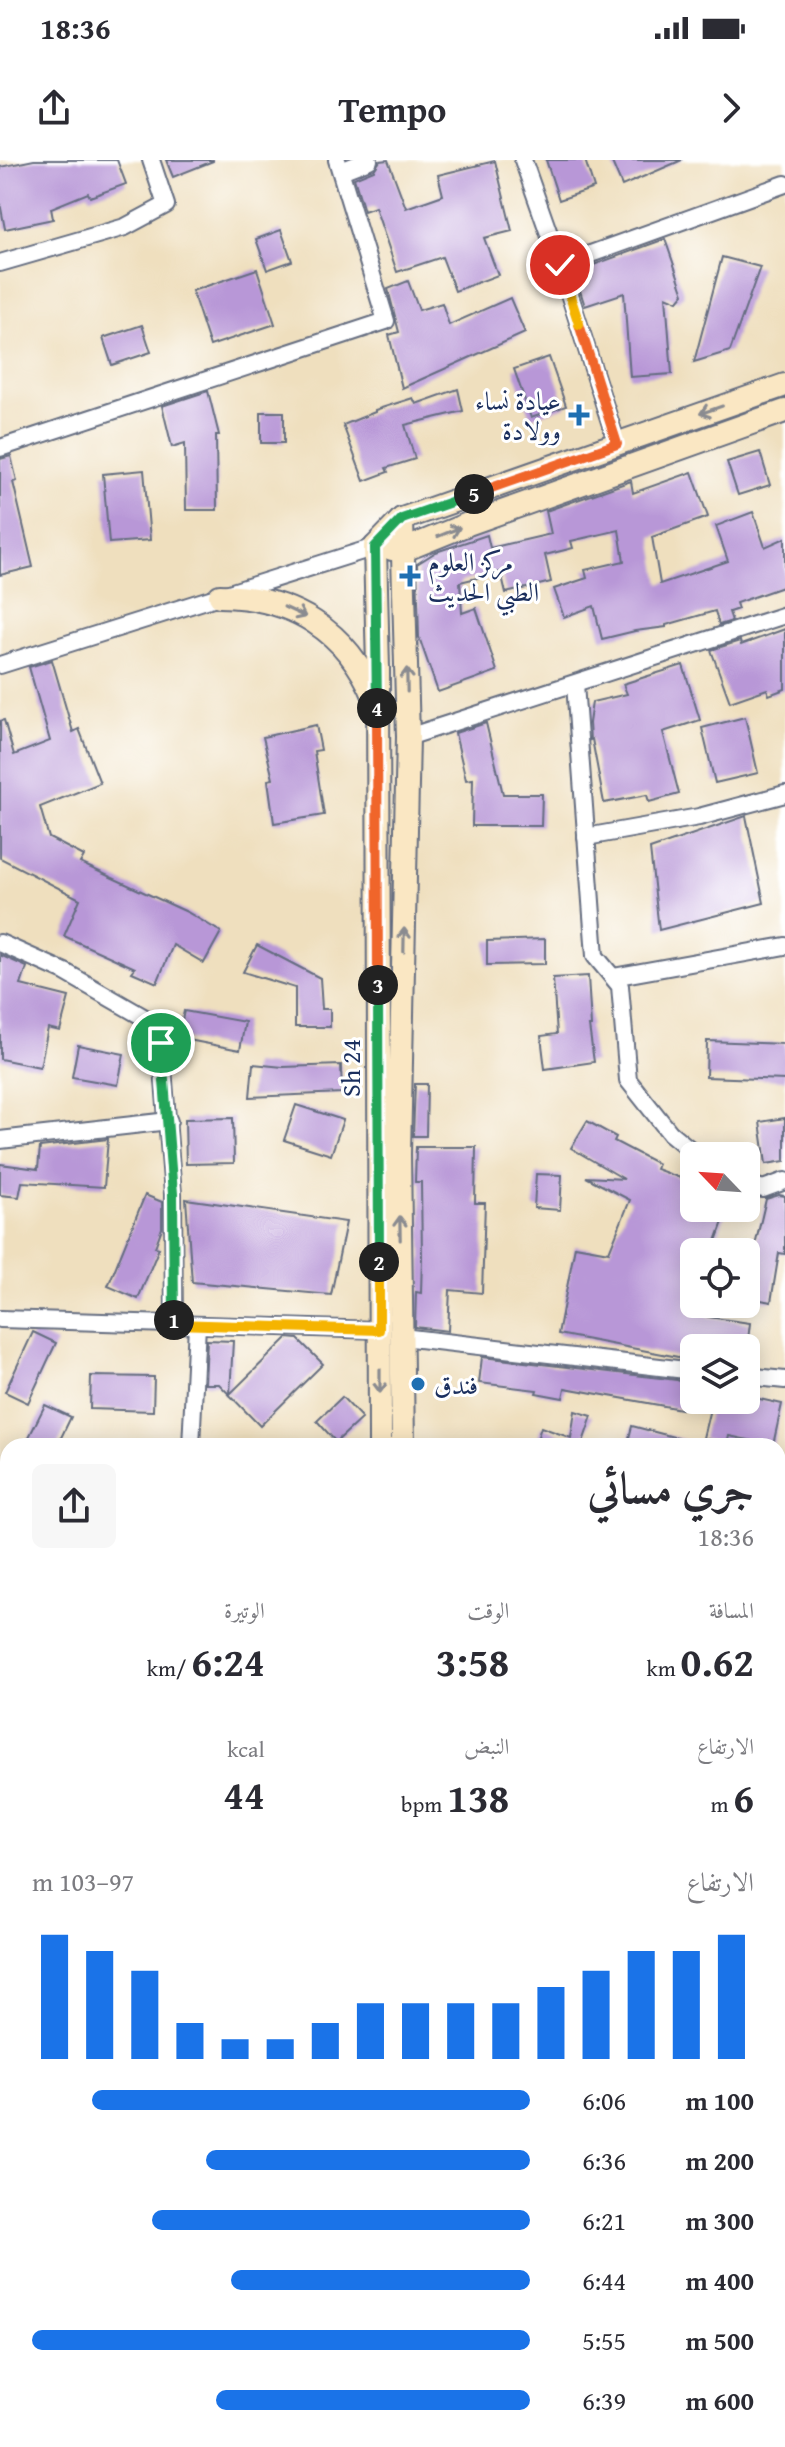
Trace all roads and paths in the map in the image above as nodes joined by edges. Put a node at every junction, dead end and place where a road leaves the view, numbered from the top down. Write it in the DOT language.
graph roads {
  1 [pos="151,160"];
  2 [pos="369,160"];
  3 [pos="523,160"];
  4 [pos="339,166"];
  5 [pos="785,184"];
  6 [pos="0,263"];
  7 [pos="560,265"];
  8 [pos="785,385"];
  9 [pos="785,411"];
  10 [pos="617,444"];
  11 [pos="0,448"];
  12 [pos="402,519"];
  13 [pos="375,547"];
  14 [pos="404,550"];
  15 [pos="220,596"];
  16 [pos="785,615"];
  17 [pos="0,665"];
  18 [pos="575,684"];
  19 [pos="377,705"];
  20 [pos="408,737"];
  21 [pos="785,794"];
  22 [pos="586,837"];
  23 [pos="0,943"];
  24 [pos="785,946"];
  25 [pos="613,977"];
  26 [pos="169,1121"];
  27 [pos="0,1140"];
  28 [pos="681,1142"];
  29 [pos="785,1181"];
  30 [pos="760,1188"];
  31 [pos="0,1319"];
  32 [pos="174,1324"];
  33 [pos="197,1325"];
  34 [pos="379,1330"];
  35 [pos="402,1337"];
  36 [pos="680,1369"];
  37 [pos="760,1377"];
  38 [pos="785,1380"];
  39 [pos="191,1438"];
  40 [pos="380,1438"];
  41 [pos="403,1438"];
  1 -- 6 [label="street"];
  2 -- 4 [label="street"];
  3 -- 7 [label="street"];
  4 -- 11 [label="street"];
  5 -- 7 [label="street"];
  7 -- 10 [label="street"];
  8 -- 10 [label="street, one-way"];
  14 -- 9 [label="street, one-way"];
  10 -- 12 [label="street"];
  12 -- 13 [label="street"];
  12 -- 14 [label="street, Sh 24"];
  13 -- 14 [label="street"];
  13 -- 15 [label="street"];
  13 -- 19 [label="street, Sh 24"];
  20 -- 14 [label="street, Sh 24, one-way"];
  15 -- 17 [label="street"];
  15 -- 19 [label="street, one-way"];
  16 -- 18 [label="street"];
  18 -- 20 [label="street"];
  18 -- 22 [label="street"];
  19 -- 34 [label="street, Sh 24"];
  35 -- 20 [label="street, Sh 24, one-way"];
  21 -- 22 [label="street"];
  22 -- 25 [label="street"];
  23 -- 26 [label="street"];
  24 -- 25 [label="street"];
  25 -- 28 [label="street"];
  26 -- 27 [label="street"];
  26 -- 32 [label="street"];
  29 -- 30 [label="street"];
  31 -- 32 [label="street"];
  32 -- 33 [label="street"];
  33 -- 34 [label="street"];
  33 -- 39 [label="street"];
  34 -- 40 [label="street, Sh 24, one-way"];
  35 -- 36 [label="street"];
  35 -- 41 [label="street, Sh 24"];
  37 -- 38 [label="street"];
}
